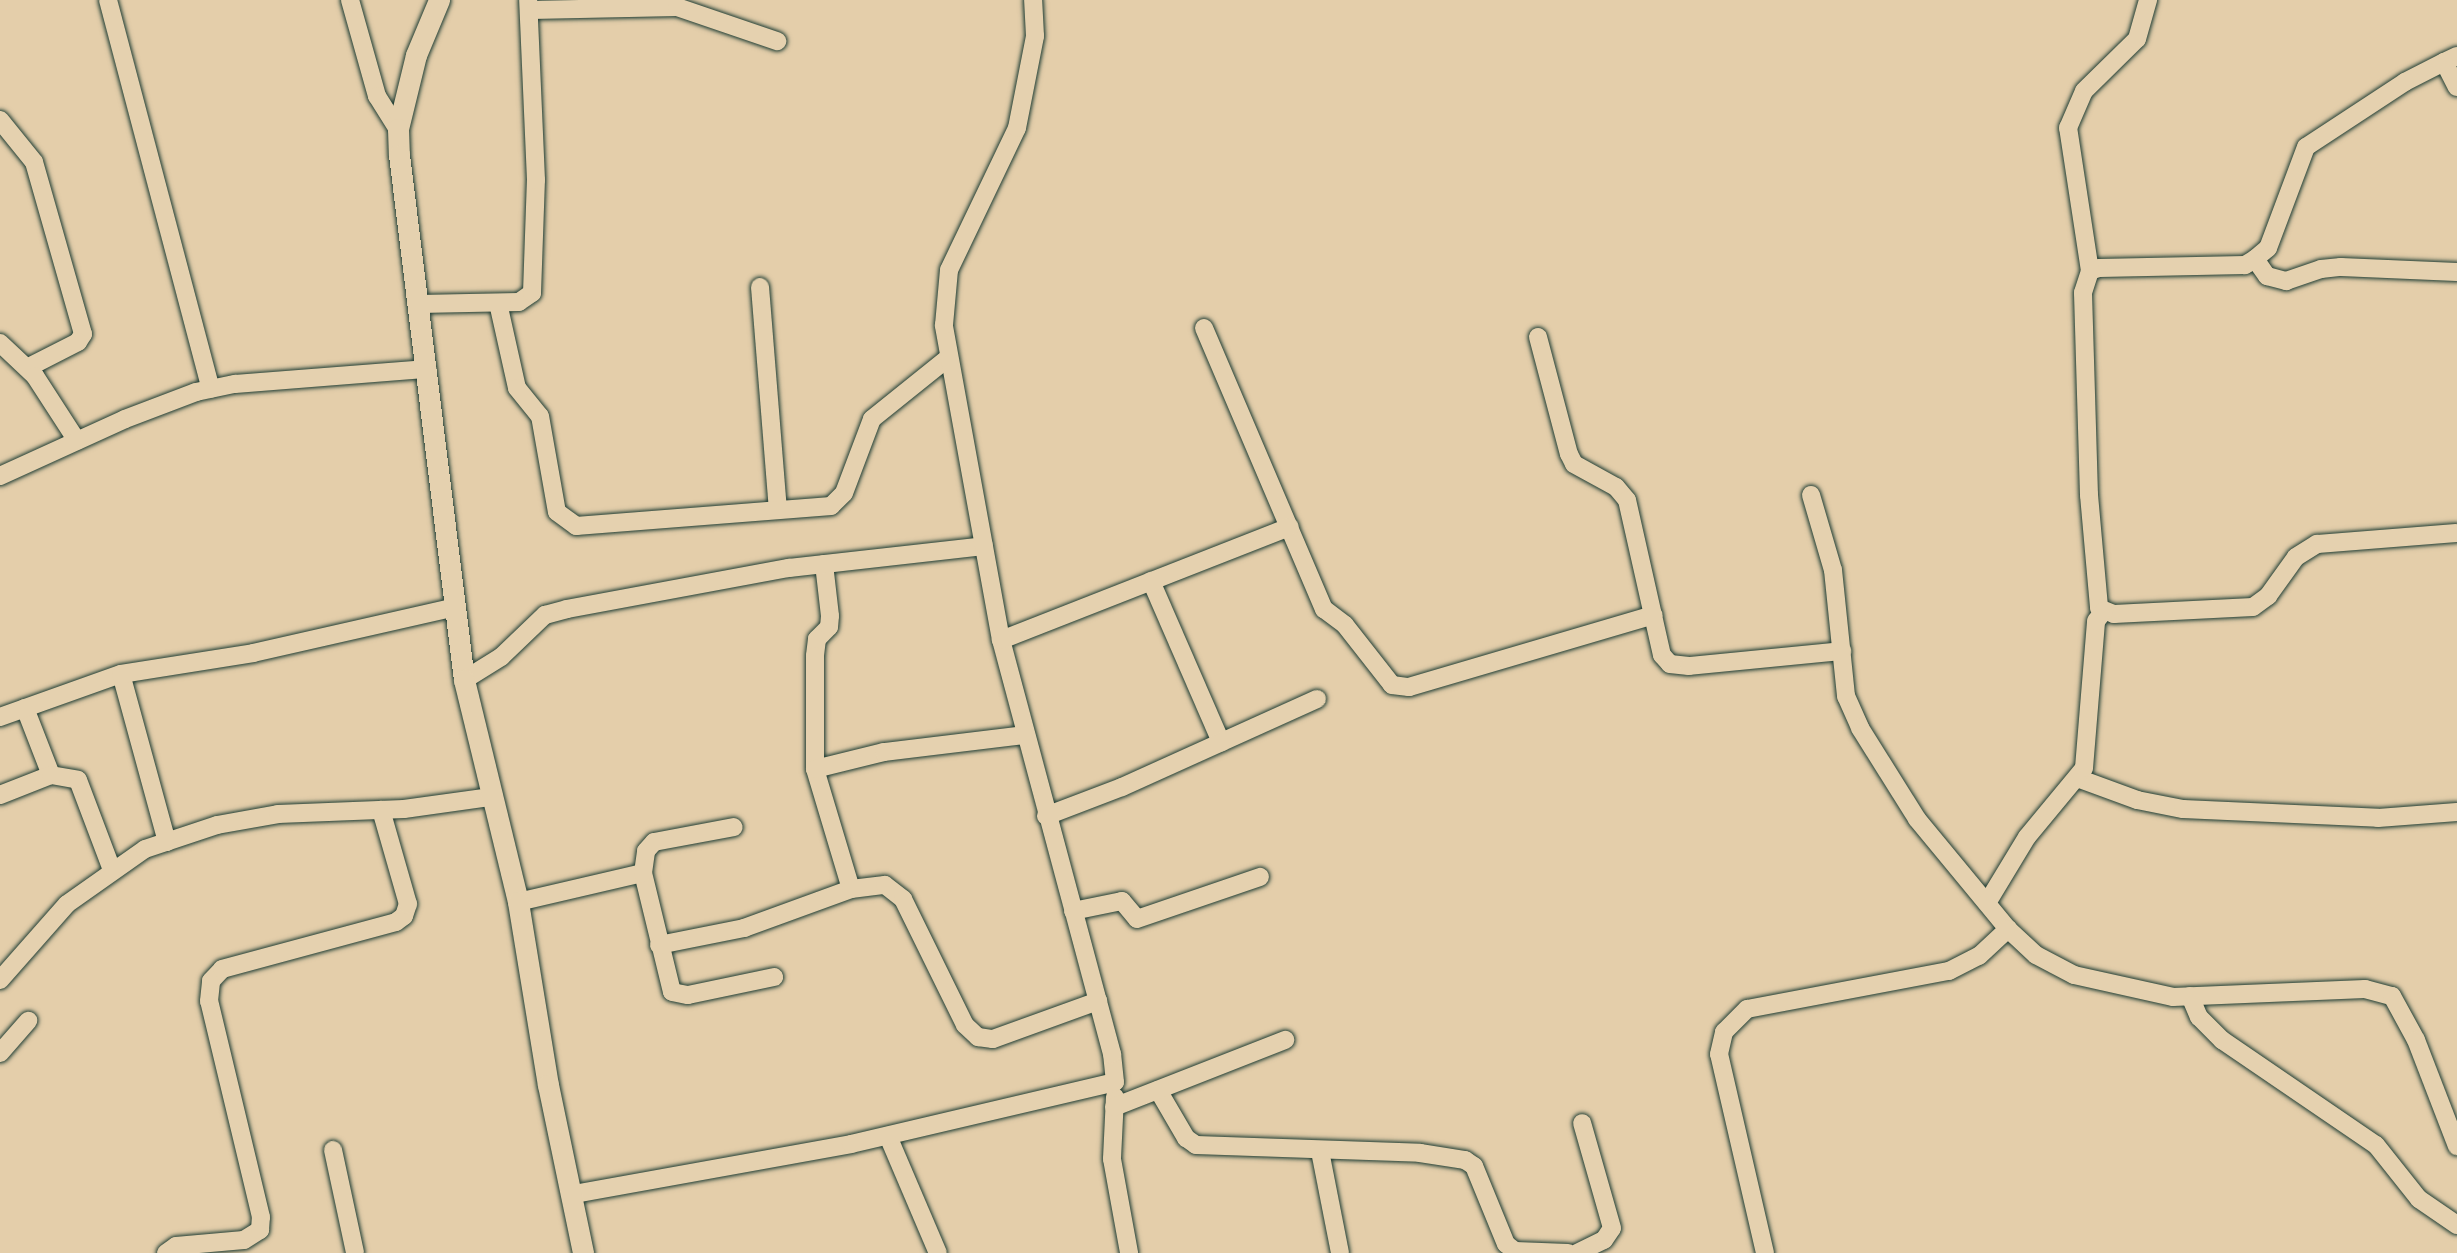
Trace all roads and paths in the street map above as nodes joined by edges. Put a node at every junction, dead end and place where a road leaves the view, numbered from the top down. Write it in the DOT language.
graph roads {
  1 [pos="108,0"];
  2 [pos="350,0"];
  3 [pos="439,0"];
  4 [pos="1033,0"];
  5 [pos="2148,0"];
  6 [pos="529,5"];
  7 [pos="777,41"];
  8 [pos="2451,59"];
  9 [pos="2457,87"];
  10 [pos="0,120"];
  11 [pos="398,129"];
  12 [pos="2255,259"];
  13 [pos="2090,271"];
  14 [pos="2457,272"];
  15 [pos="761,287"];
  16 [pos="498,303"];
  17 [pos="419,304"];
  18 [pos="1204,328"];
  19 [pos="1538,337"];
  20 [pos="0,343"];
  21 [pos="949,357"];
  22 [pos="26,368"];
  23 [pos="428,369"];
  24 [pos="211,389"];
  25 [pos="77,441"];
  26 [pos="0,476"];
  27 [pos="1811,495"];
  28 [pos="778,509"];
  29 [pos="1290,527"];
  30 [pos="2457,533"];
  31 [pos="984,545"];
  32 [pos="824,564"];
  33 [pos="1151,581"];
  34 [pos="456,607"];
  35 [pos="2104,611"];
  36 [pos="1654,615"];
  37 [pos="1001,640"];
  38 [pos="1842,651"];
  39 [pos="121,674"];
  40 [pos="464,680"];
  41 [pos="1317,699"];
  42 [pos="26,708"];
  43 [pos="0,717"];
  44 [pos="1025,735"];
  45 [pos="1221,742"];
  46 [pos="815,769"];
  47 [pos="51,775"];
  48 [pos="2080,779"];
  49 [pos="0,795"];
  50 [pos="491,797"];
  51 [pos="381,810"];
  52 [pos="2457,812"];
  53 [pos="1046,816"];
  54 [pos="734,827"];
  55 [pos="167,842"];
  56 [pos="112,870"];
  57 [pos="643,873"];
  58 [pos="1261,877"];
  59 [pos="851,889"];
  60 [pos="517,901"];
  61 [pos="1987,903"];
  62 [pos="1073,911"];
  63 [pos="2008,929"];
  64 [pos="659,945"];
  65 [pos="774,977"];
  66 [pos="0,980"];
  67 [pos="2190,996"];
  68 [pos="1098,1001"];
  69 [pos="28,1021"];
  70 [pos="1285,1040"];
  71 [pos="0,1053"];
  72 [pos="1115,1082"];
  73 [pos="1158,1090"];
  74 [pos="1114,1107"];
  75 [pos="1582,1123"];
  76 [pos="888,1136"];
  77 [pos="2457,1146"];
  78 [pos="333,1150"];
  79 [pos="1320,1151"];
  80 [pos="574,1194"];
  81 [pos="2457,1225"];
  82 [pos="166,1253"];
  83 [pos="355,1253"];
  84 [pos="583,1253"];
  85 [pos="938,1253"];
  86 [pos="1129,1253"];
  87 [pos="1340,1253"];
  88 [pos="1569,1253"];
  89 [pos="1577,1253"];
  90 [pos="1765,1253"];
  1 -- 24 [label="street"];
  2 -- 11 [label="street"];
  3 -- 11 [label="street"];
  4 -- 21 [label="street"];
  5 -- 13 [label="street"];
  6 -- 7 [label="street"];
  6 -- 16 [label="street"];
  8 -- 9 [label="street"];
  8 -- 12 [label="street"];
  10 -- 22 [label="street"];
  11 -- 17 [label="street"];
  12 -- 13 [label="street"];
  12 -- 14 [label="street"];
  13 -- 35 [label="street"];
  15 -- 28 [label="street"];
  16 -- 17 [label="street"];
  16 -- 28 [label="street"];
  17 -- 23 [label="street"];
  18 -- 29 [label="street"];
  19 -- 36 [label="street"];
  20 -- 22 [label="street"];
  21 -- 28 [label="street"];
  21 -- 31 [label="street"];
  22 -- 25 [label="street"];
  23 -- 24 [label="street"];
  23 -- 34 [label="street"];
  24 -- 25 [label="street"];
  25 -- 26 [label="street"];
  27 -- 38 [label="street"];
  29 -- 33 [label="street"];
  29 -- 36 [label="street"];
  30 -- 35 [label="street"];
  31 -- 32 [label="street"];
  31 -- 37 [label="street"];
  32 -- 40 [label="street"];
  32 -- 46 [label="street"];
  33 -- 37 [label="street"];
  33 -- 45 [label="street"];
  34 -- 39 [label="street"];
  34 -- 40 [label="street"];
  35 -- 48 [label="street"];
  36 -- 38 [label="street"];
  37 -- 44 [label="street"];
  38 -- 61 [label="street"];
  39 -- 42 [label="street"];
  39 -- 55 [label="street"];
  40 -- 50 [label="street"];
  41 -- 45 [label="street"];
  42 -- 43 [label="street"];
  42 -- 47 [label="street"];
  44 -- 46 [label="street"];
  44 -- 53 [label="street"];
  45 -- 53 [label="street"];
  46 -- 59 [label="street"];
  47 -- 49 [label="street"];
  47 -- 56 [label="street"];
  48 -- 52 [label="street"];
  48 -- 61 [label="street"];
  50 -- 51 [label="street"];
  50 -- 60 [label="street"];
  51 -- 55 [label="street"];
  51 -- 82 [label="street"];
  53 -- 62 [label="street"];
  54 -- 57 [label="street"];
  55 -- 56 [label="street"];
  56 -- 66 [label="street"];
  57 -- 60 [label="street"];
  57 -- 64 [label="street"];
  58 -- 62 [label="street"];
  59 -- 64 [label="street"];
  59 -- 68 [label="street"];
  60 -- 80 [label="street"];
  61 -- 63 [label="street"];
  62 -- 68 [label="street"];
  63 -- 67 [label="street"];
  63 -- 90 [label="street"];
  64 -- 65 [label="street"];
  67 -- 77 [label="street"];
  67 -- 81 [label="street"];
  68 -- 72 [label="street"];
  69 -- 71 [label="street"];
  70 -- 73 [label="street"];
  72 -- 74 [label="street"];
  72 -- 76 [label="street"];
  73 -- 74 [label="street"];
  73 -- 79 [label="street"];
  74 -- 86 [label="street"];
  75 -- 89 [label="street"];
  76 -- 80 [label="street"];
  76 -- 85 [label="street"];
  78 -- 83 [label="street"];
  79 -- 87 [label="street"];
  79 -- 88 [label="street"];
  80 -- 84 [label="street"];
}
